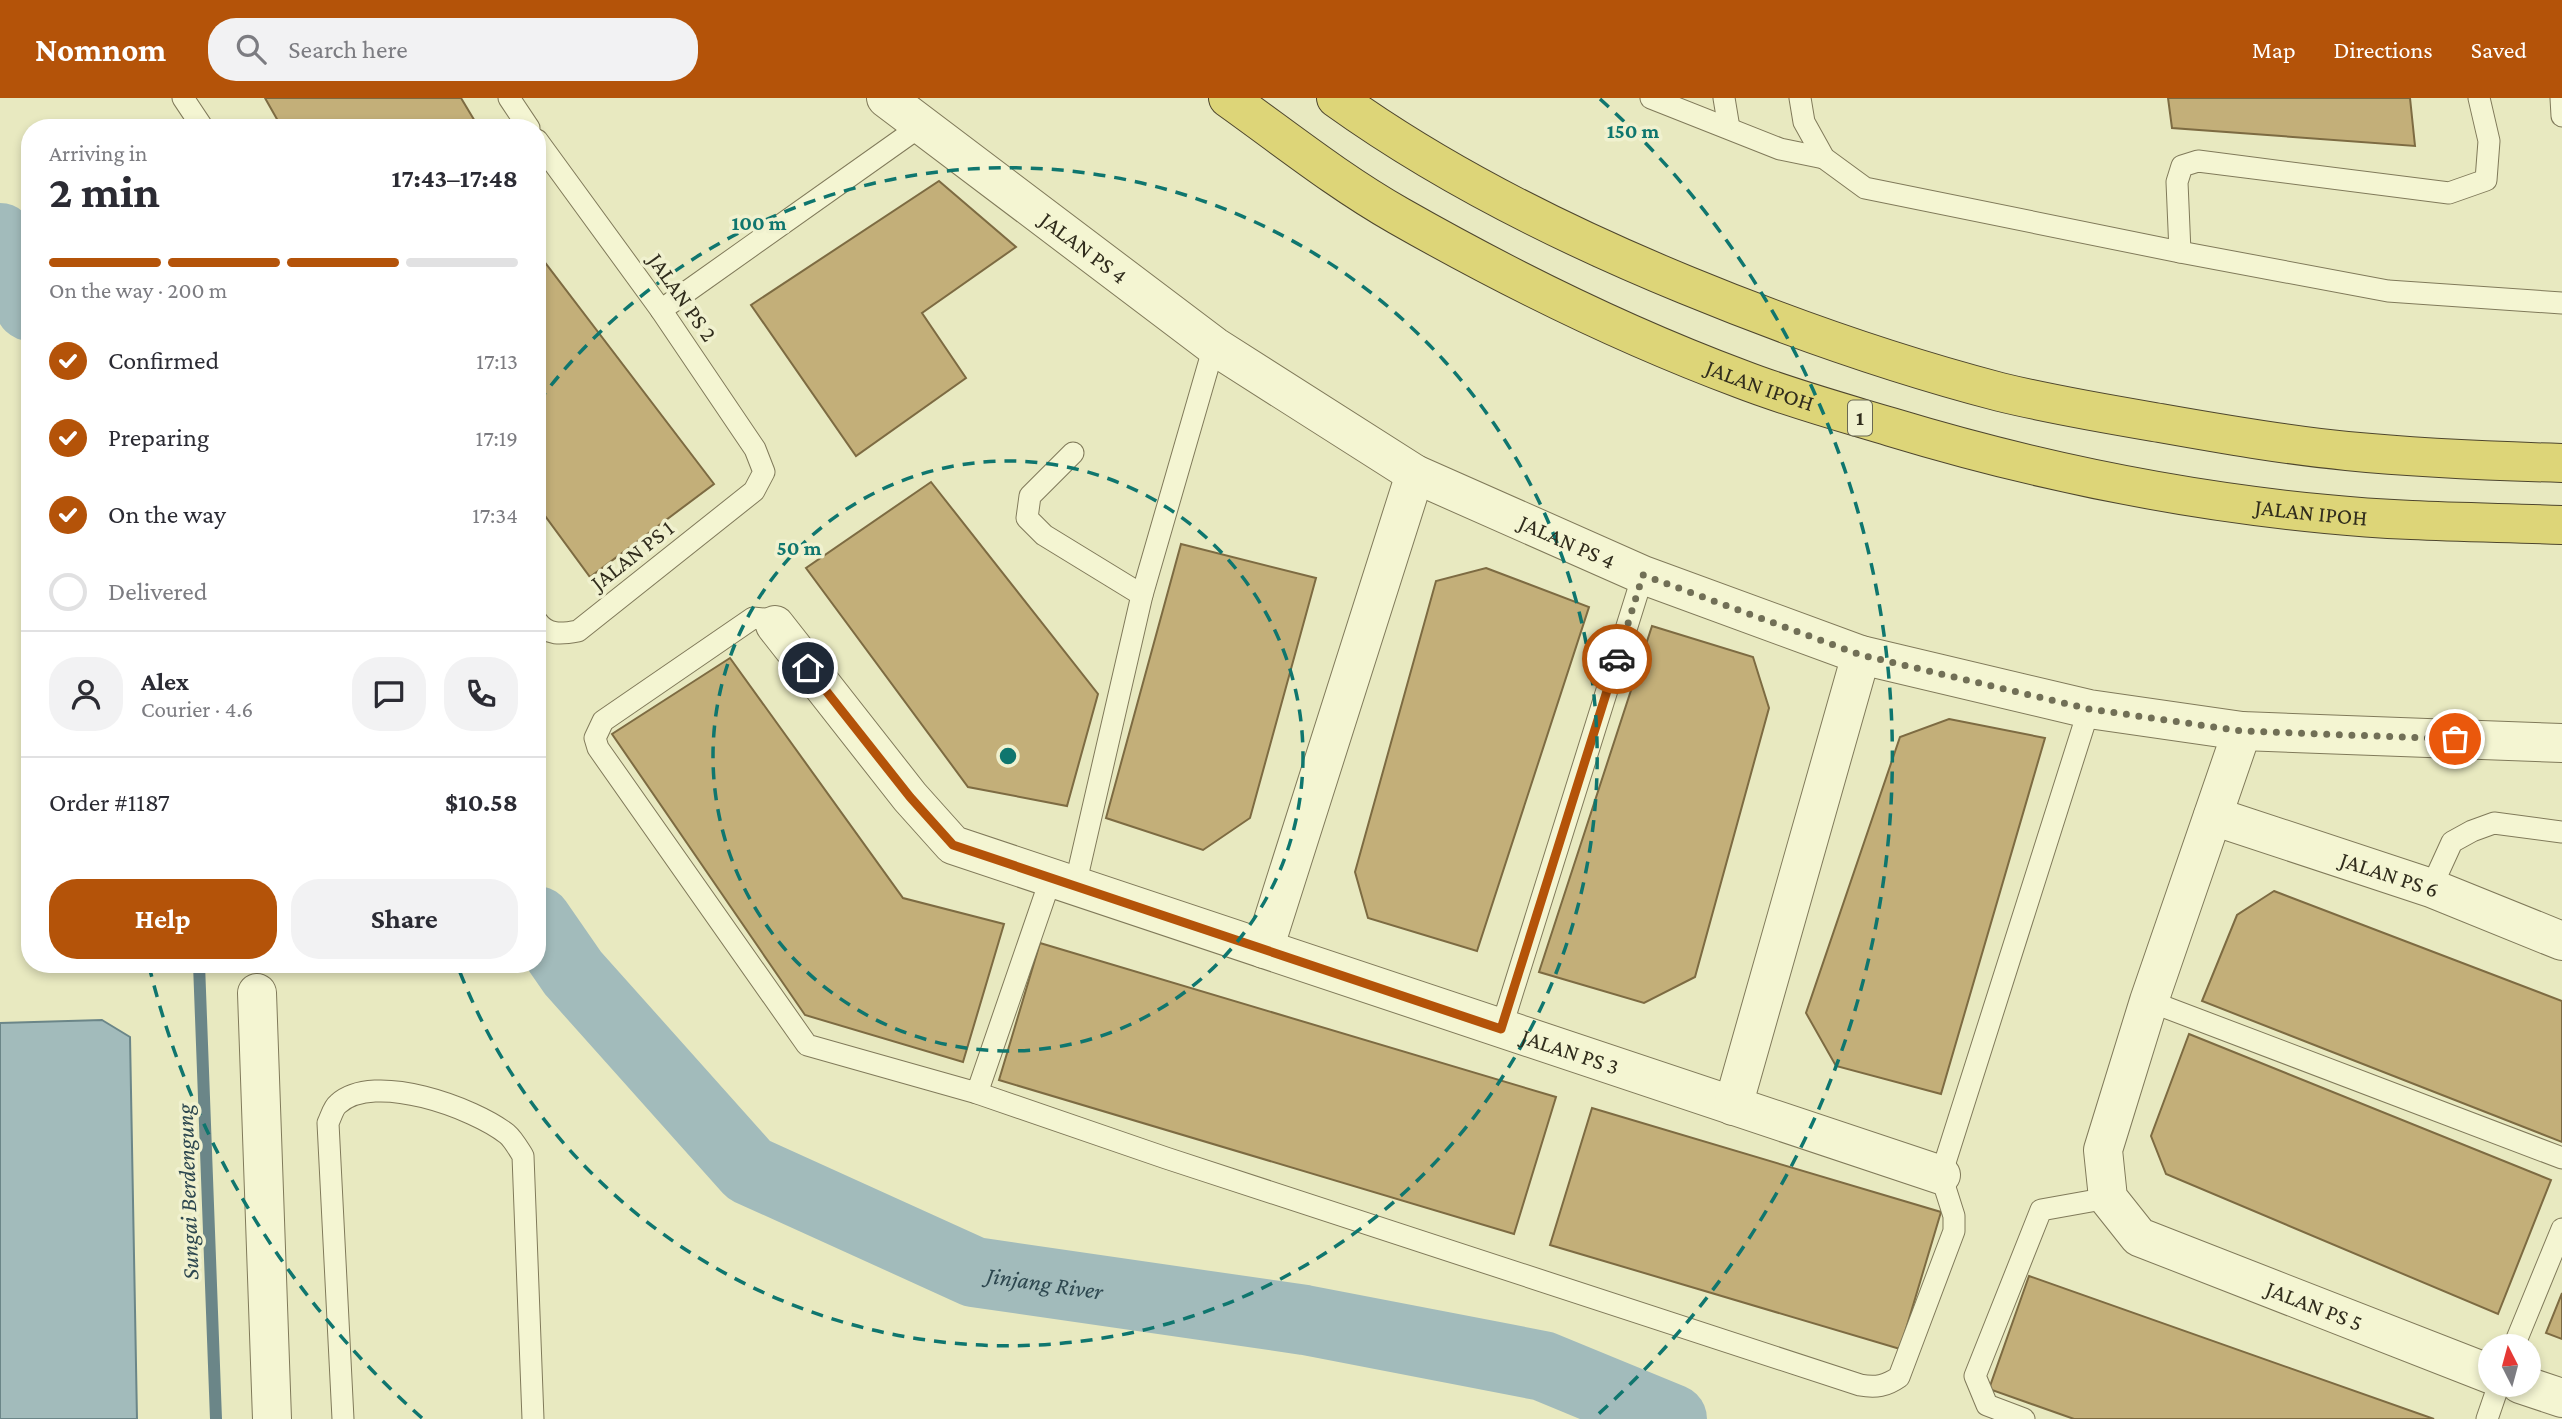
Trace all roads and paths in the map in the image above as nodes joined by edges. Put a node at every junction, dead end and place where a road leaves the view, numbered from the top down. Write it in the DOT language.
graph roads {
  1 [pos="183,98"];
  2 [pos="509,98"];
  3 [pos="886,98"];
  4 [pos="1228,98"];
  5 [pos="1336,98"];
  6 [pos="1651,98"];
  7 [pos="1724,98"];
  8 [pos="1800,98"];
  9 [pos="2479,98"];
  10 [pos="2560,98"];
  11 [pos="2562,116"];
  12 [pos="197,119"];
  13 [pos="523,119"];
  14 [pos="922,125"];
  15 [pos="1729,128"];
  16 [pos="546,152"];
  17 [pos="1824,158"];
  18 [pos="2180,252"];
  19 [pos="2562,303"];
  20 [pos="661,310"];
  21 [pos="1214,346"];
  22 [pos="1073,453"];
  23 [pos="2562,463"];
  24 [pos="1415,474"];
  25 [pos="754,491"];
  26 [pos="2562,525"];
  27 [pos="1643,575"];
  28 [pos="1142,595"];
  29 [pos="775,625"];
  30 [pos="546,630"];
  31 [pos="1861,655"];
  32 [pos="2089,709"];
  33 [pos="2242,731"];
  34 [pos="2562,743"];
  35 [pos="2213,816"];
  36 [pos="2562,832"];
  37 [pos="1063,882"];
  38 [pos="2431,888"];
  39 [pos="2562,942"];
  40 [pos="1264,949"];
  41 [pos="257,993"];
  42 [pos="2149,1001"];
  43 [pos="1501,1029"];
  44 [pos="976,1093"];
  45 [pos="1733,1106"];
  46 [pos="2562,1158"];
  47 [pos="1941,1175"];
  48 [pos="2108,1198"];
  49 [pos="2562,1229"];
  50 [pos="2519,1334"];
  51 [pos="2478,1369"];
  52 [pos="2541,1391"];
  53 [pos="2494,1397"];
  54 [pos="2562,1398"];
  55 [pos="272,1419"];
  56 [pos="343,1419"];
  57 [pos="533,1419"];
  58 [pos="2024,1419"];
  59 [pos="2487,1419"];
  1 -- 12 [label="lane"];
  2 -- 13 [label="lane"];
  3 -- 14 [label="street, JALAN PS 4"];
  4 -- 26 [label="highway, JALAN IPOH / 1"];
  5 -- 23 [label="highway"];
  6 -- 15 [label="lane"];
  7 -- 15 [label="lane"];
  8 -- 17 [label="lane"];
  9 -- 18 [label="lane"];
  10 -- 11 [label="lane"];
  14 -- 20 [label="lane"];
  14 -- 21 [label="street, JALAN PS 4"];
  15 -- 17 [label="lane"];
  16 -- 20 [label="lane, JALAN PS 2"];
  17 -- 18 [label="lane"];
  18 -- 19 [label="lane"];
  20 -- 25 [label="lane, JALAN PS 2"];
  21 -- 24 [label="street, JALAN PS 4"];
  21 -- 28 [label="lane"];
  22 -- 28 [label="lane"];
  24 -- 27 [label="street, JALAN PS 4"];
  24 -- 40 [label="street"];
  25 -- 30 [label="lane, JALAN PS 1"];
  27 -- 31 [label="street, JALAN PS 4"];
  27 -- 43 [label="lane"];
  28 -- 37 [label="lane"];
  29 -- 37 [label="street, JALAN PS 3"];
  29 -- 44 [label="lane"];
  31 -- 32 [label="street, JALAN PS 4"];
  31 -- 45 [label="street"];
  32 -- 33 [label="street, JALAN PS 4"];
  32 -- 47 [label="lane"];
  33 -- 34 [label="street, JALAN PS 4"];
  33 -- 35 [label="street"];
  35 -- 38 [label="street, JALAN PS 6"];
  35 -- 42 [label="street"];
  36 -- 38 [label="lane"];
  37 -- 40 [label="street, JALAN PS 3"];
  37 -- 44 [label="lane"];
  38 -- 39 [label="street, JALAN PS 6"];
  40 -- 43 [label="street, JALAN PS 3"];
  41 -- 55 [label="street"];
  42 -- 46 [label="lane"];
  42 -- 48 [label="street"];
  43 -- 45 [label="street, JALAN PS 3"];
  44 -- 47 [label="lane"];
  45 -- 47 [label="street, JALAN PS 3"];
  48 -- 51 [label="street, JALAN PS 5"];
  48 -- 58 [label="lane"];
  49 -- 50 [label="lane"];
  52 -- 54 [label="street"];
  53 -- 59 [label="lane"];
  56 -- 57 [label="lane"];
}
